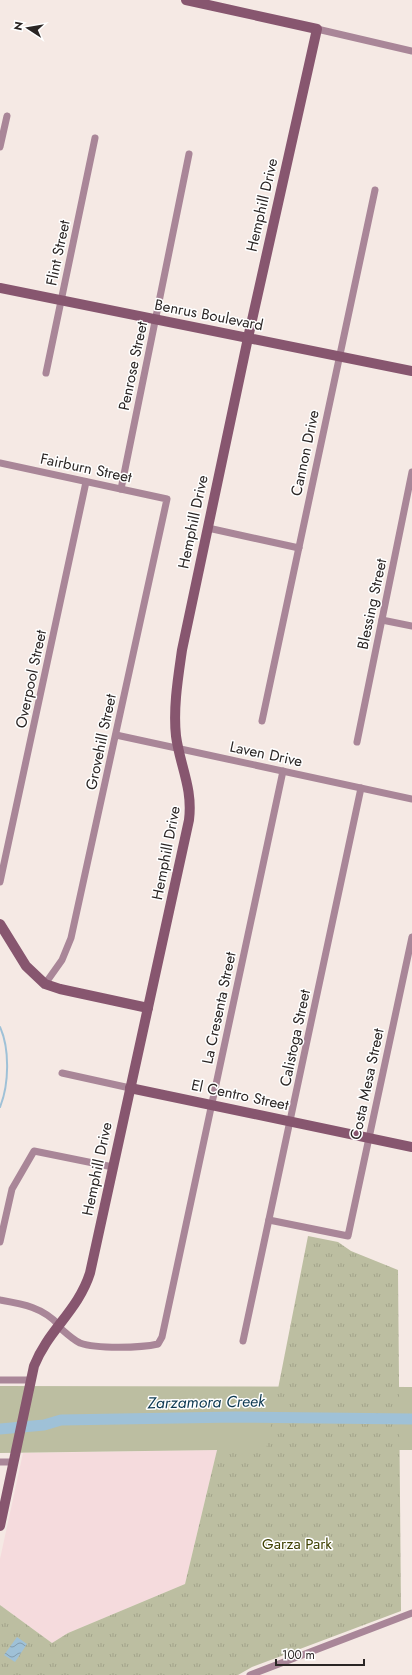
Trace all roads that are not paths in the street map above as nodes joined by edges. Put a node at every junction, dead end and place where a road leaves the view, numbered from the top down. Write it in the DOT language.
graph roads {
  1 [pos="186,0"];
  2 [pos="317,29"];
  3 [pos="412,50"];
  4 [pos="7,116"];
  5 [pos="95,138"];
  6 [pos="0,147"];
  7 [pos="189,154"];
  8 [pos="375,190"];
  9 [pos="0,288"];
  10 [pos="62,301"];
  11 [pos="156,320"];
  12 [pos="248,338"];
  13 [pos="339,356"];
  14 [pos="412,371"];
  15 [pos="46,373"];
  16 [pos="0,463"];
  17 [pos="412,472"];
  18 [pos="86,482"];
  19 [pos="121,489"];
  20 [pos="167,499"];
  21 [pos="208,528"];
  22 [pos="299,548"];
  23 [pos="382,620"];
  24 [pos="412,626"];
  25 [pos="262,721"];
  26 [pos="116,735"];
  27 [pos="357,742"];
  28 [pos="178,749"];
  29 [pos="283,771"];
  30 [pos="362,788"];
  31 [pos="412,799"];
  32 [pos="0,882"];
  33 [pos="0,924"];
  34 [pos="412,937"];
  35 [pos="45,984"];
  36 [pos="148,1008"];
  37 [pos="62,1073"];
  38 [pos="130,1088"];
  39 [pos="212,1104"];
  40 [pos="290,1121"];
  41 [pos="369,1138"];
  42 [pos="412,1147"];
  43 [pos="113,1167"];
  44 [pos="269,1220"];
  45 [pos="0,1242"];
  46 [pos="0,1300"];
  47 [pos="59,1325"];
  48 [pos="243,1341"];
  49 [pos="0,1380"];
  50 [pos="30,1380"];
  51 [pos="0,1462"];
  52 [pos="14,1462"];
  53 [pos="0,1526"];
  54 [pos="412,1613"];
  55 [pos="250,1675"];
  1 -- 2 [label="street"];
  2 -- 3 [label="street"];
  2 -- 12 [label="street, Hemphill Drive"];
  4 -- 6 [label="street"];
  5 -- 10 [label="street, Flint Street"];
  7 -- 11 [label="street, Penrose Street"];
  8 -- 13 [label="street, Cannon Drive"];
  9 -- 10 [label="street, Benrus Boulevard"];
  10 -- 11 [label="street, Benrus Boulevard"];
  10 -- 15 [label="street, Flint Street"];
  11 -- 12 [label="street, Benrus Boulevard"];
  11 -- 19 [label="street, Penrose Street"];
  12 -- 13 [label="street, Benrus Boulevard"];
  12 -- 21 [label="street, Hemphill Drive"];
  13 -- 14 [label="street, Benrus Boulevard"];
  13 -- 22 [label="street, Cannon Drive"];
  16 -- 18 [label="street, Fairburn Street"];
  17 -- 23 [label="street, Blessing Street"];
  18 -- 19 [label="street, Fairburn Street"];
  18 -- 32 [label="street, Overpool Street"];
  19 -- 20 [label="street, Fairburn Street"];
  20 -- 26 [label="street, Grovehill Street"];
  21 -- 22 [label="street"];
  21 -- 28 [label="street, Hemphill Drive"];
  22 -- 25 [label="street, Cannon Drive"];
  23 -- 24 [label="street"];
  23 -- 27 [label="street, Blessing Street"];
  26 -- 28 [label="street, Laven Drive"];
  26 -- 35 [label="street, Grovehill Street"];
  28 -- 29 [label="street, Laven Drive"];
  28 -- 36 [label="street, Hemphill Drive"];
  29 -- 30 [label="street, Laven Drive"];
  29 -- 39 [label="street, La Cresenta Street"];
  30 -- 31 [label="street, Laven Drive"];
  30 -- 40 [label="street, Calistoga Street"];
  33 -- 35 [label="street"];
  34 -- 41 [label="street, Costa Mesa Street"];
  35 -- 36 [label="street"];
  36 -- 38 [label="street, Hemphill Drive"];
  37 -- 38 [label="street, El Centro Street"];
  38 -- 39 [label="street, El Centro Street"];
  38 -- 43 [label="street, Hemphill Drive"];
  39 -- 40 [label="street, El Centro Street"];
  39 -- 47 [label="street, La Cresenta Street"];
  40 -- 41 [label="street, El Centro Street"];
  40 -- 44 [label="street, Calistoga Street"];
  41 -- 42 [label="street, El Centro Street"];
  41 -- 44 [label="street, Costa Mesa Street"];
  43 -- 45 [label="street"];
  43 -- 47 [label="street, Hemphill Drive"];
  44 -- 48 [label="street, Calistoga Street"];
  46 -- 47 [label="street"];
  47 -- 50 [label="street, Hemphill Drive"];
  49 -- 50 [label="street"];
  50 -- 52 [label="street, Hemphill Drive"];
  51 -- 52 [label="street"];
  52 -- 53 [label="street, Hemphill Drive"];
  54 -- 55 [label="street"];
}
